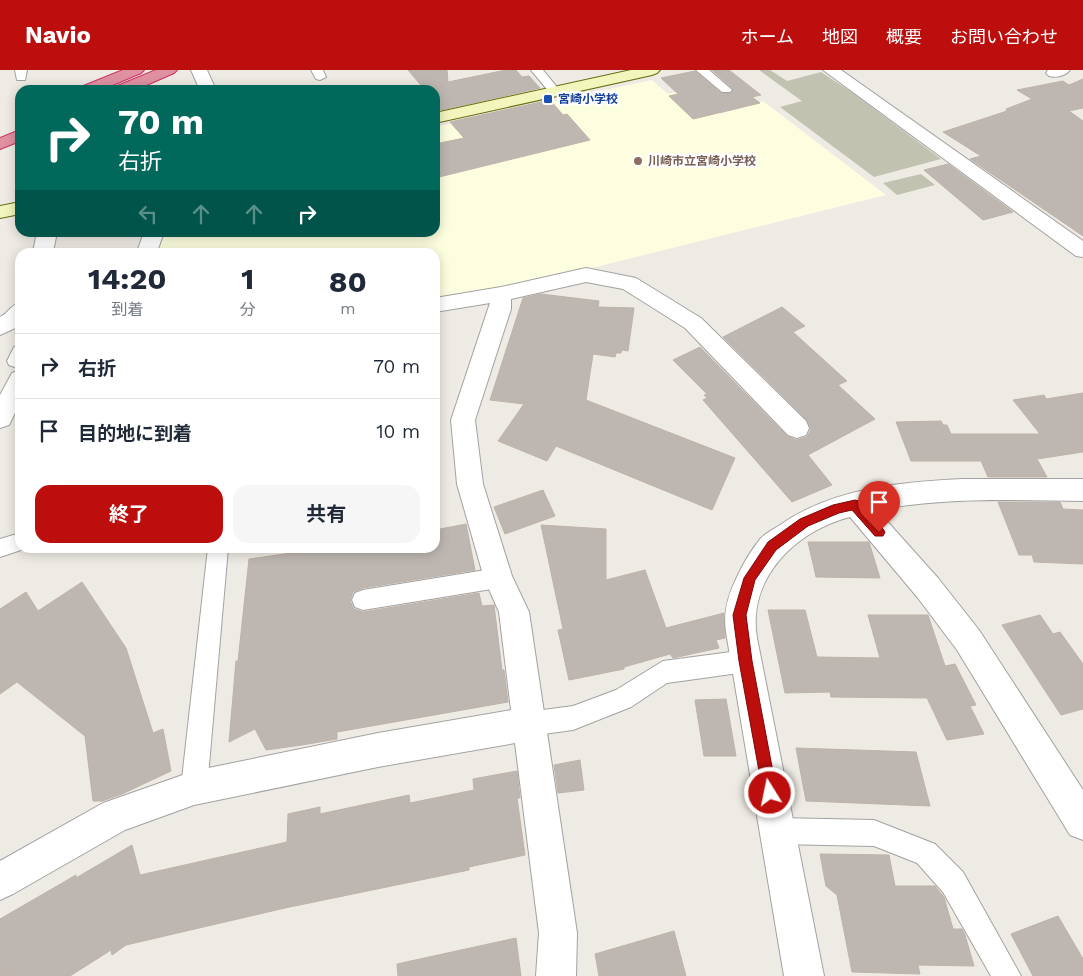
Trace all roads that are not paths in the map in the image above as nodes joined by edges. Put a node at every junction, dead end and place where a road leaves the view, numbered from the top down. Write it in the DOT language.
graph roads {
  1 [pos="136,70"];
  2 [pos="170,70"];
  3 [pos="199,70"];
  4 [pos="536,70"];
  5 [pos="652,70"];
  6 [pos="702,70"];
  7 [pos="832,70"];
  8 [pos="99,85"];
  9 [pos="133,85"];
  10 [pos="206,85"];
  11 [pos="726,90"];
  12 [pos="554,91"];
  13 [pos="440,117"];
  14 [pos="15,122"];
  15 [pos="0,129"];
  16 [pos="15,137"];
  17 [pos="0,144"];
  18 [pos="15,209"];
  19 [pos="0,212"];
  20 [pos="1083,251"];
  21 [pos="501,294"];
  22 [pos="440,304"];
  23 [pos="15,317"];
  24 [pos="0,327"];
  25 [pos="15,389"];
  26 [pos="0,418"];
  27 [pos="797,428"];
  28 [pos="1083,490"];
  29 [pos="855,504"];
  30 [pos="15,544"];
  31 [pos="0,548"];
  32 [pos="218,553"];
  33 [pos="498,578"];
  34 [pos="363,600"];
  35 [pos="746,661"];
  36 [pos="528,724"];
  37 [pos="194,788"];
  38 [pos="1083,822"];
  39 [pos="777,831"];
  40 [pos="0,881"];
  41 [pos="556,976"];
  42 [pos="804,976"];
  43 [pos="1007,976"];
  1 -- 8 [label="highway"];
  2 -- 9 [label="highway"];
  3 -- 10 [label="street"];
  4 -- 12 [label="lane"];
  5 -- 12 [label="street"];
  6 -- 11 [label="lane"];
  7 -- 20 [label="street"];
  12 -- 13 [label="street"];
  14 -- 15 [label="highway"];
  16 -- 17 [label="highway"];
  18 -- 19 [label="street"];
  21 -- 22 [label="street"];
  21 -- 27 [label="street"];
  21 -- 33 [label="street"];
  23 -- 24 [label="street"];
  25 -- 26 [label="street"];
  28 -- 29 [label="street"];
  29 -- 35 [label="street"];
  29 -- 38 [label="street"];
  30 -- 31 [label="lane"];
  32 -- 37 [label="lane"];
  33 -- 34 [label="lane"];
  33 -- 36 [label="street"];
  35 -- 36 [label="lane"];
  35 -- 39 [label="street"];
  36 -- 37 [label="street"];
  36 -- 41 [label="street"];
  37 -- 40 [label="street"];
  39 -- 42 [label="street"];
  39 -- 43 [label="lane"];
}
